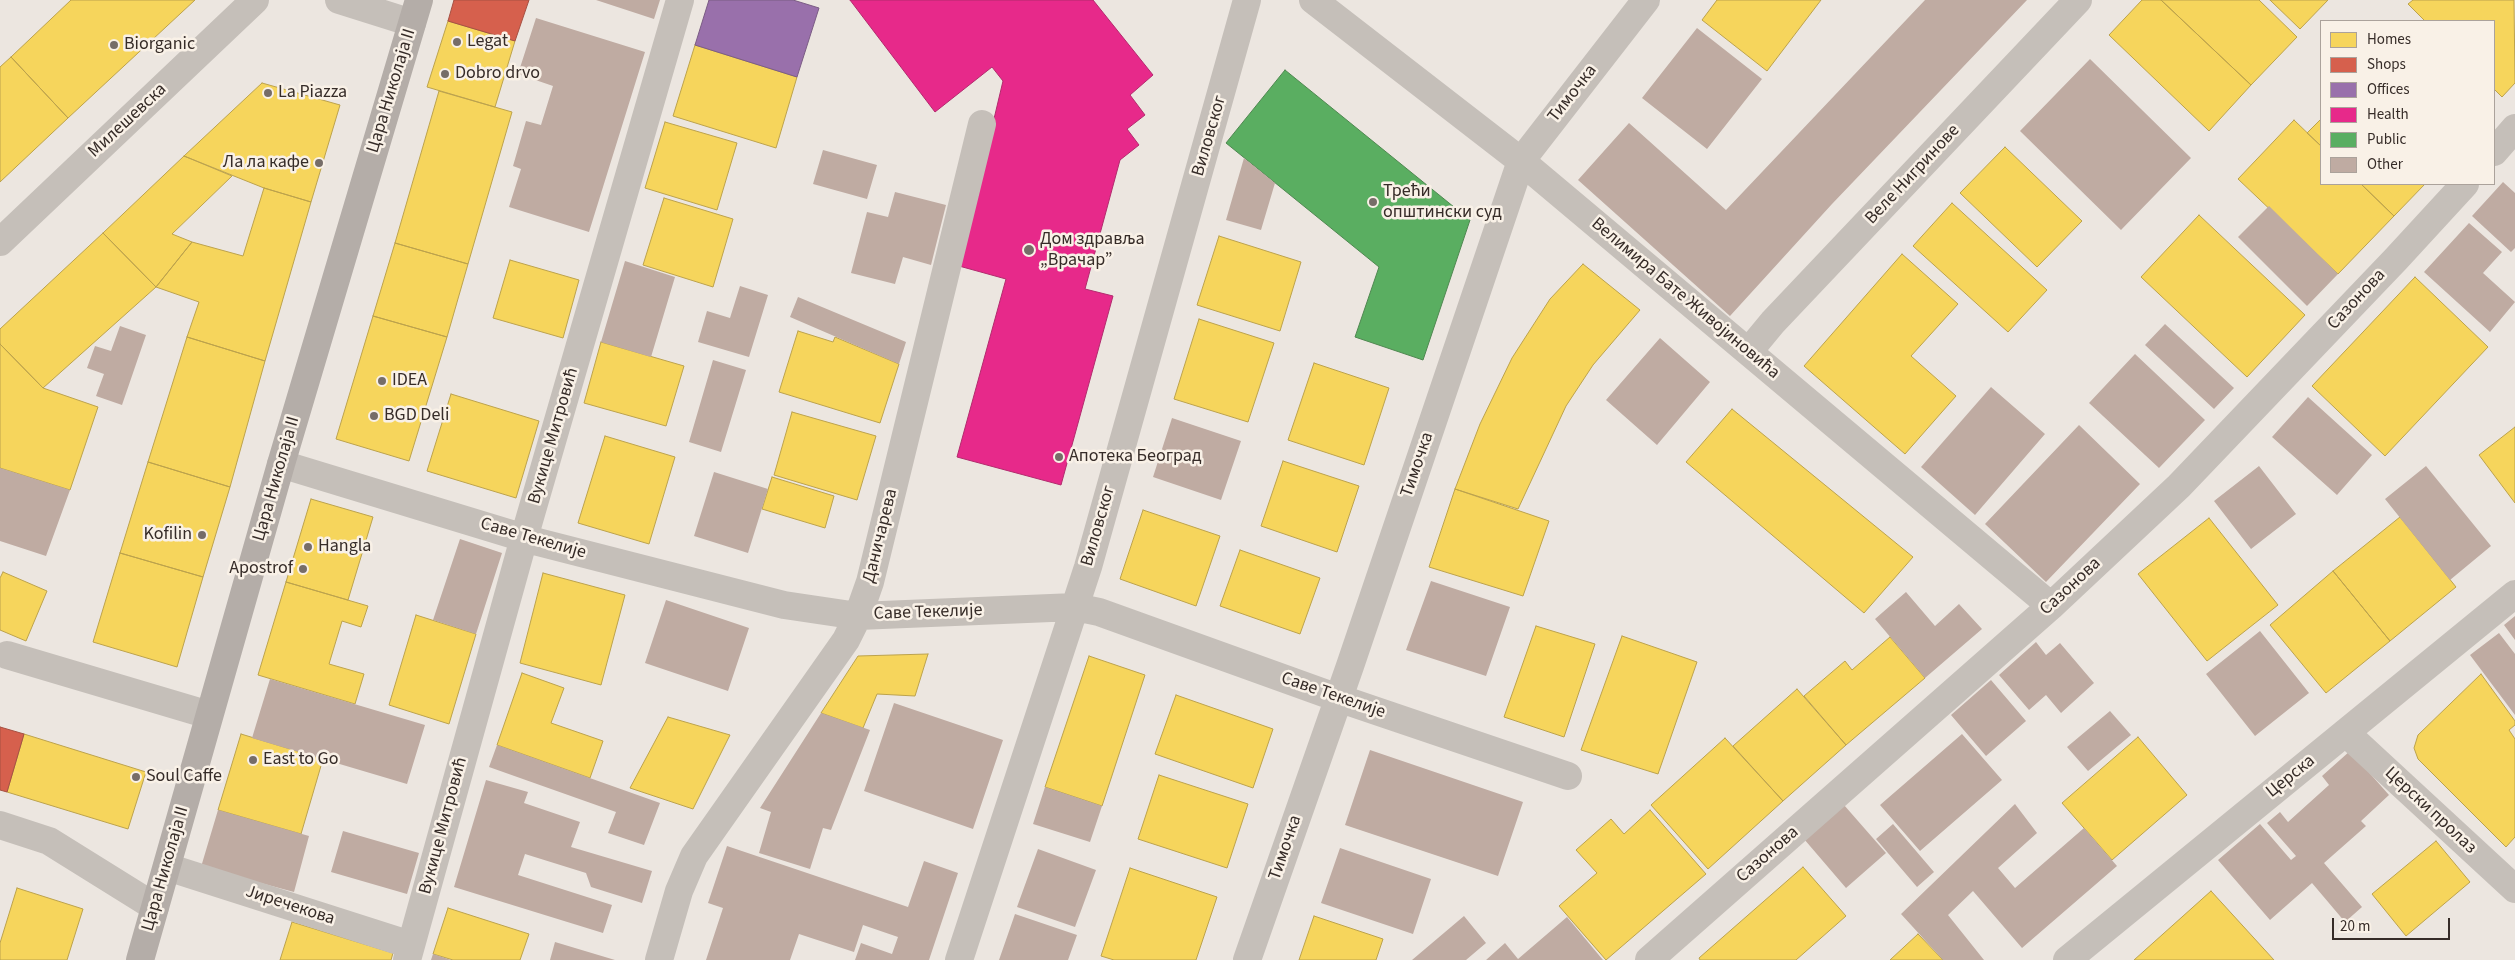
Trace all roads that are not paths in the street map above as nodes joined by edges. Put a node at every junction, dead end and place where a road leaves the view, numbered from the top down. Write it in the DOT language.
graph roads {
  1 [pos="256,0"];
  2 [pos="339,0"];
  3 [pos="680,0"];
  4 [pos="1247,0"];
  5 [pos="1313,0"];
  6 [pos="1646,0"];
  7 [pos="2078,0"];
  8 [pos="416,12"];
  9 [pos="982,124"];
  10 [pos="2515,128"];
  11 [pos="2495,151"];
  12 [pos="1520,162"];
  13 [pos="2464,185"];
  14 [pos="0,242"];
  15 [pos="1748,351"];
  16 [pos="281,464"];
  17 [pos="524,538"];
  18 [pos="2515,594"];
  19 [pos="2051,606"];
  20 [pos="1076,607"];
  21 [pos="858,616"];
  22 [pos="7,655"];
  23 [pos="1338,698"];
  24 [pos="209,715"];
  25 [pos="2346,733"];
  26 [pos="1568,776"];
  27 [pos="0,825"];
  28 [pos="167,867"];
  29 [pos="2515,889"];
  30 [pos="155,907"];
  31 [pos="409,953"];
  32 [pos="140,960"];
  33 [pos="659,960"];
  34 [pos="959,960"];
  35 [pos="1246,960"];
  36 [pos="1649,960"];
  37 [pos="2067,960"];
  1 -- 14 [label="street, Милешевска"];
  2 -- 8 [label="street"];
  3 -- 17 [label="street, Вукице Митровић"];
  4 -- 20 [label="street, Виловског"];
  5 -- 12 [label="street, Велимира Бате Живојиновића"];
  6 -- 12 [label="street, Тимочка"];
  7 -- 15 [label="street, Веле Нигринове"];
  8 -- 16 [label="main road, Цара Николаја II"];
  9 -- 21 [label="street, Даничарева"];
  10 -- 11 [label="street"];
  12 -- 15 [label="street, Велимира Бате Живојиновића"];
  12 -- 23 [label="street, Тимочка"];
  13 -- 19 [label="street, Сазонова"];
  15 -- 19 [label="street, Велимира Бате Живојиновића"];
  16 -- 17 [label="street, Саве Текелије"];
  16 -- 24 [label="main road, Цара Николаја II"];
  17 -- 21 [label="street, Саве Текелије"];
  17 -- 31 [label="street, Вукице Митровић"];
  18 -- 25 [label="street, Церска"];
  19 -- 36 [label="street, Сазонова"];
  20 -- 21 [label="street, Саве Текелије"];
  20 -- 23 [label="street, Саве Текелије"];
  20 -- 34 [label="street, Виловског"];
  21 -- 33 [label="street, Даничарева"];
  22 -- 24 [label="street"];
  23 -- 26 [label="street, Саве Текелије"];
  23 -- 35 [label="street, Тимочка"];
  24 -- 28 [label="main road, Цара Николаја II"];
  25 -- 29 [label="street, Церски пролаз"];
  25 -- 37 [label="street, Церска"];
  27 -- 30 [label="street"];
  28 -- 30 [label="main road, Цара Николаја II"];
  28 -- 31 [label="street, Јиречекова"];
  30 -- 32 [label="main road, Цара Николаја II"];
}
